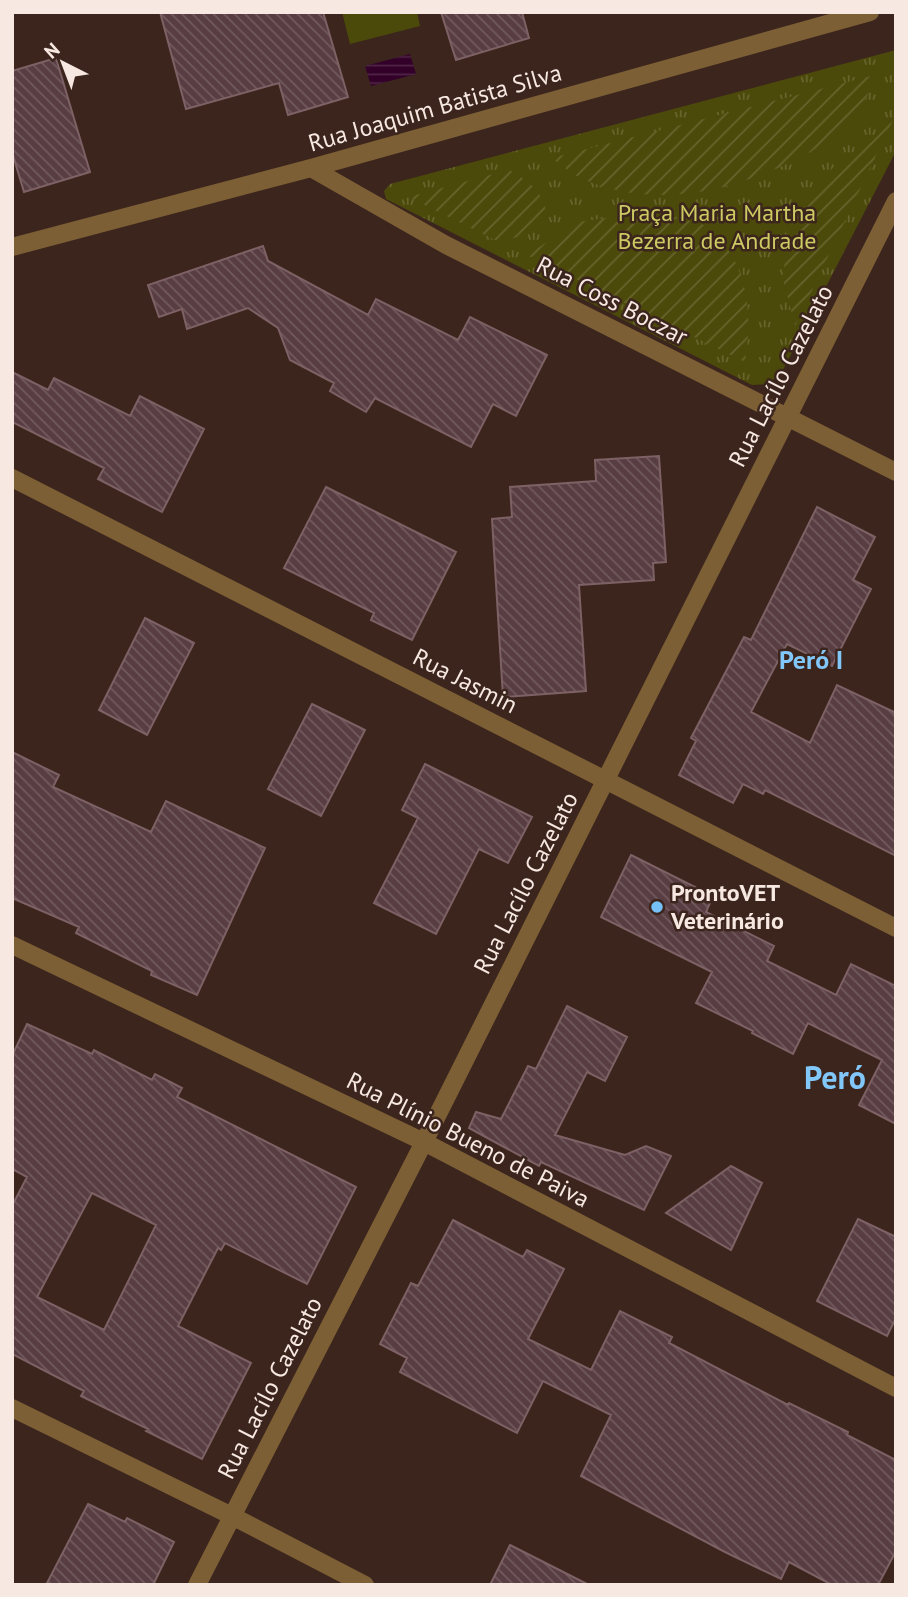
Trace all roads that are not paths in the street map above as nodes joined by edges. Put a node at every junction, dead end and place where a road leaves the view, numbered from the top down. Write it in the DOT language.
graph roads {
  1 [pos="870,12"];
  2 [pos="311,168"];
  3 [pos="896,201"];
  4 [pos="12,247"];
  5 [pos="788,417"];
  6 [pos="896,472"];
  7 [pos="12,478"];
  8 [pos="605,779"];
  9 [pos="896,928"];
  10 [pos="12,945"];
  11 [pos="424,1142"];
  12 [pos="896,1388"];
  13 [pos="12,1408"];
  14 [pos="232,1516"];
  15 [pos="197,1585"];
  16 [pos="365,1585"];
  1 -- 2 [label="street, Rua Joaquim Batista Silva"];
  2 -- 4 [label="street, Rua Joaquim Batista Silva"];
  2 -- 5 [label="street, Rua Coss Boczar"];
  3 -- 5 [label="street, Rua Lacílo Cazelato"];
  5 -- 6 [label="street, Rua Coss Boczar"];
  5 -- 8 [label="street, Rua Lacílo Cazelato"];
  7 -- 8 [label="street, Rua Jasmin"];
  8 -- 9 [label="street, Rua Jasmin"];
  8 -- 11 [label="street, Rua Lacílo Cazelato"];
  10 -- 11 [label="street, Rua Plínio Bueno de Paiva"];
  11 -- 12 [label="street, Rua Plínio Bueno de Paiva"];
  11 -- 14 [label="street, Rua Lacílo Cazelato"];
  13 -- 14 [label="street"];
  14 -- 15 [label="street, Rua Lacílo Cazelato"];
  14 -- 16 [label="street"];
}
